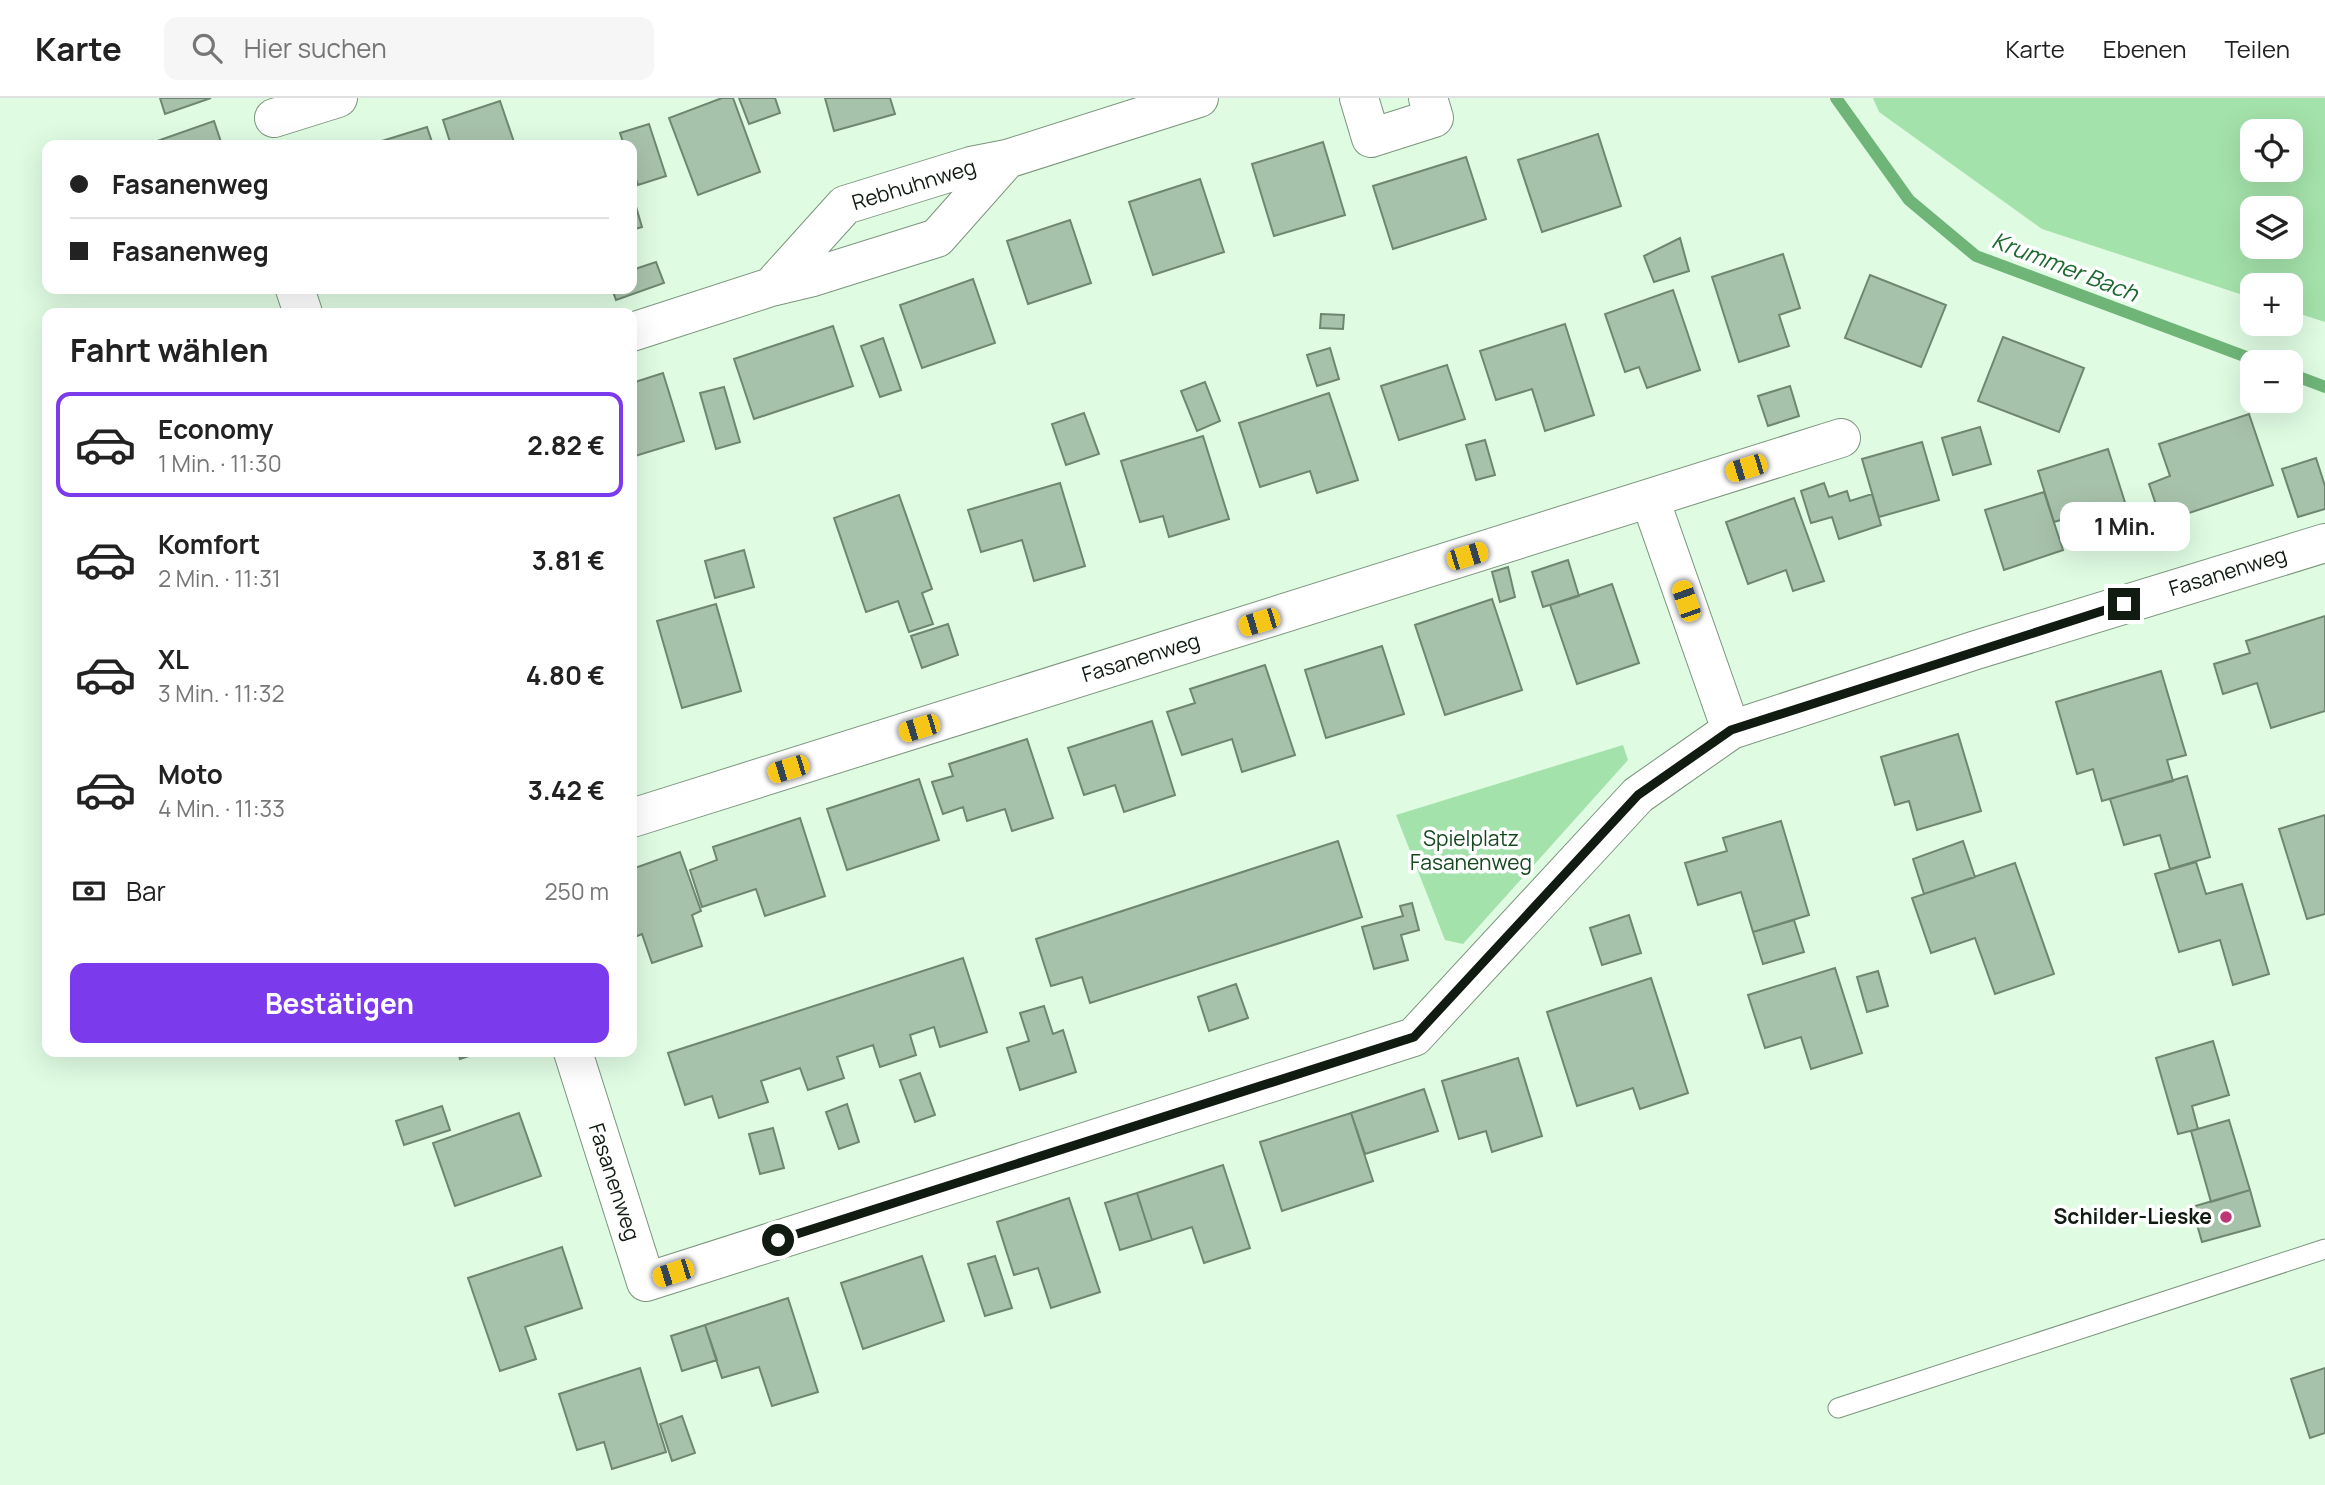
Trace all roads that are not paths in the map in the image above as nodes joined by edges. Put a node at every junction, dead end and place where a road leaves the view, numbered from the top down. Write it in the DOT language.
graph roads {
  1 [pos="338,98"];
  2 [pos="1199,98"];
  3 [pos="1359,98"];
  4 [pos="1428,98"];
  5 [pos="275,120"];
  6 [pos="1007,159"];
  7 [pos="771,287"];
  8 [pos="637,330"];
  9 [pos="1841,438"];
  10 [pos="1650,499"];
  11 [pos="2325,543"];
  12 [pos="1731,730"];
  13 [pos="637,816"];
  14 [pos="575,1057"];
  15 [pos="2325,1250"];
  16 [pos="1838,1408"];
  1 -- 5 [label="street"];
  2 -- 6 [label="street, Rebhuhnweg"];
  3 -- 4 [label="street"];
  6 -- 7 [label="street, Rebhuhnweg"];
  6 -- 7 [label="street, Rebhuhnweg"];
  7 -- 8 [label="street, Rebhuhnweg"];
  9 -- 10 [label="street, Fasanenweg"];
  10 -- 12 [label="street"];
  10 -- 13 [label="street, Fasanenweg"];
  11 -- 12 [label="street, Fasanenweg"];
  12 -- 14 [label="street, Fasanenweg"];
  15 -- 16 [label="lane"];
}
